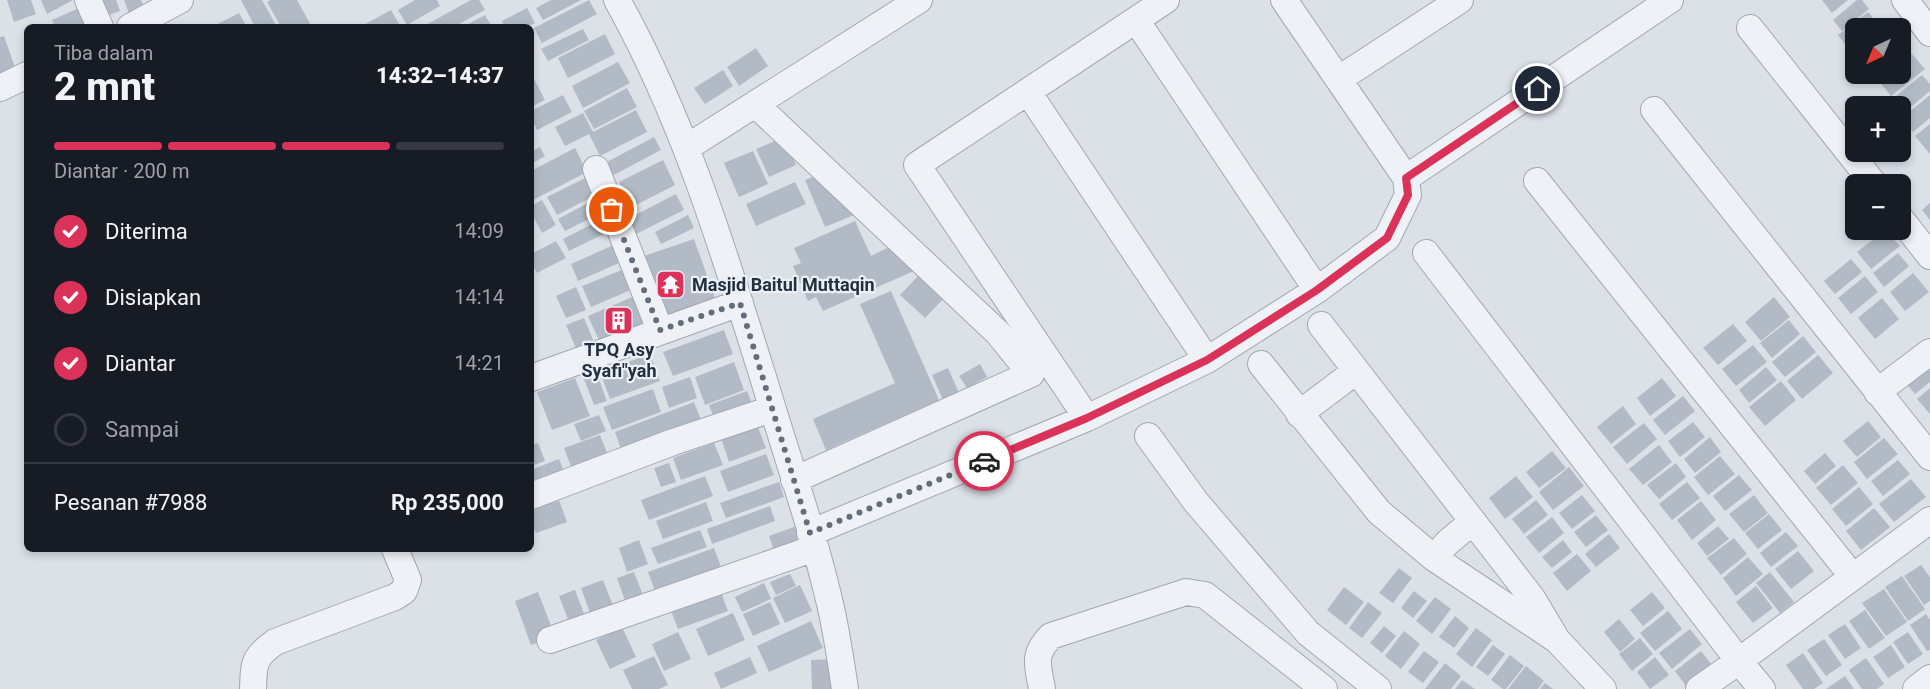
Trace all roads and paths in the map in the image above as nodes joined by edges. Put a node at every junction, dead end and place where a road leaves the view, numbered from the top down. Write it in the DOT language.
graph roads {
  1 [pos="88,0"];
  2 [pos="180,0"];
  3 [pos="617,0"];
  4 [pos="919,0"];
  5 [pos="1166,0"];
  6 [pos="1284,0"];
  7 [pos="1460,0"];
  8 [pos="1670,0"];
  9 [pos="1905,0"];
  10 [pos="1136,20"];
  11 [pos="99,24"];
  12 [pos="140,24"];
  13 [pos="1750,28"];
  14 [pos="1930,33"];
  15 [pos="24,76"];
  16 [pos="1339,79"];
  17 [pos="0,88"];
  18 [pos="1028,92"];
  19 [pos="755,104"];
  20 [pos="1654,110"];
  21 [pos="686,148"];
  22 [pos="596,170"];
  23 [pos="1866,174"];
  24 [pos="1406,178"];
  25 [pos="1537,181"];
  26 [pos="1911,232"];
  27 [pos="1426,253"];
  28 [pos="1930,256"];
  29 [pos="1317,290"];
  30 [pos="740,303"];
  31 [pos="1320,325"];
  32 [pos="660,330"];
  33 [pos="1930,352"];
  34 [pos="1207,360"];
  35 [pos="1262,364"];
  36 [pos="1356,371"];
  37 [pos="534,377"];
  38 [pos="1877,392"];
  39 [pos="772,409"];
  40 [pos="1299,414"];
  41 [pos="1087,418"];
  42 [pos="1148,436"];
  43 [pos="1930,457"];
  44 [pos="794,480"];
  45 [pos="534,495"];
  46 [pos="1930,520"];
  47 [pos="1472,522"];
  48 [pos="813,541"];
  49 [pos="396,552"];
  50 [pos="1434,558"];
  51 [pos="1853,577"];
  52 [pos="550,640"];
  53 [pos="1557,640"];
  54 [pos="1739,661"];
  55 [pos="1930,678"];
  56 [pos="253,689"];
  57 [pos="845,689"];
  58 [pos="1042,689"];
  59 [pos="1324,689"];
  60 [pos="1378,689"];
  61 [pos="1603,689"];
  62 [pos="1699,689"];
  63 [pos="1762,689"];
  64 [pos="1916,689"];
  1 -- 11 [label="street"];
  2 -- 12 [label="street"];
  3 -- 21 [label="street"];
  4 -- 19 [label="street"];
  5 -- 10 [label="street"];
  6 -- 16 [label="street"];
  7 -- 16 [label="street"];
  8 -- 24 [label="street"];
  9 -- 14 [label="street"];
  10 -- 18 [label="street"];
  10 -- 29 [label="street"];
  13 -- 23 [label="street"];
  15 -- 17 [label="street"];
  16 -- 24 [label="street"];
  18 -- 34 [label="street"];
  18 -- 41 [label="street"];
  19 -- 21 [label="street"];
  19 -- 44 [label="street"];
  20 -- 38 [label="street"];
  21 -- 30 [label="street"];
  22 -- 32 [label="street"];
  24 -- 29 [label="street"];
  25 -- 51 [label="street"];
  26 -- 28 [label="street"];
  27 -- 54 [label="street"];
  29 -- 34 [label="street"];
  30 -- 32 [label="street"];
  30 -- 39 [label="street"];
  31 -- 36 [label="street"];
  32 -- 37 [label="street"];
  33 -- 38 [label="street"];
  34 -- 41 [label="street"];
  35 -- 40 [label="street"];
  36 -- 40 [label="street"];
  36 -- 47 [label="street"];
  38 -- 43 [label="street"];
  39 -- 44 [label="street"];
  39 -- 45 [label="street"];
  40 -- 50 [label="street"];
  41 -- 48 [label="street"];
  42 -- 60 [label="street"];
  44 -- 48 [label="street"];
  46 -- 51 [label="street"];
  47 -- 50 [label="street"];
  47 -- 53 [label="street"];
  48 -- 52 [label="street"];
  48 -- 57 [label="street"];
  49 -- 56 [label="street"];
  50 -- 53 [label="street"];
  51 -- 54 [label="street"];
  53 -- 61 [label="street"];
  54 -- 62 [label="street"];
  54 -- 63 [label="street"];
  55 -- 64 [label="street"];
  58 -- 59 [label="street"];
}
